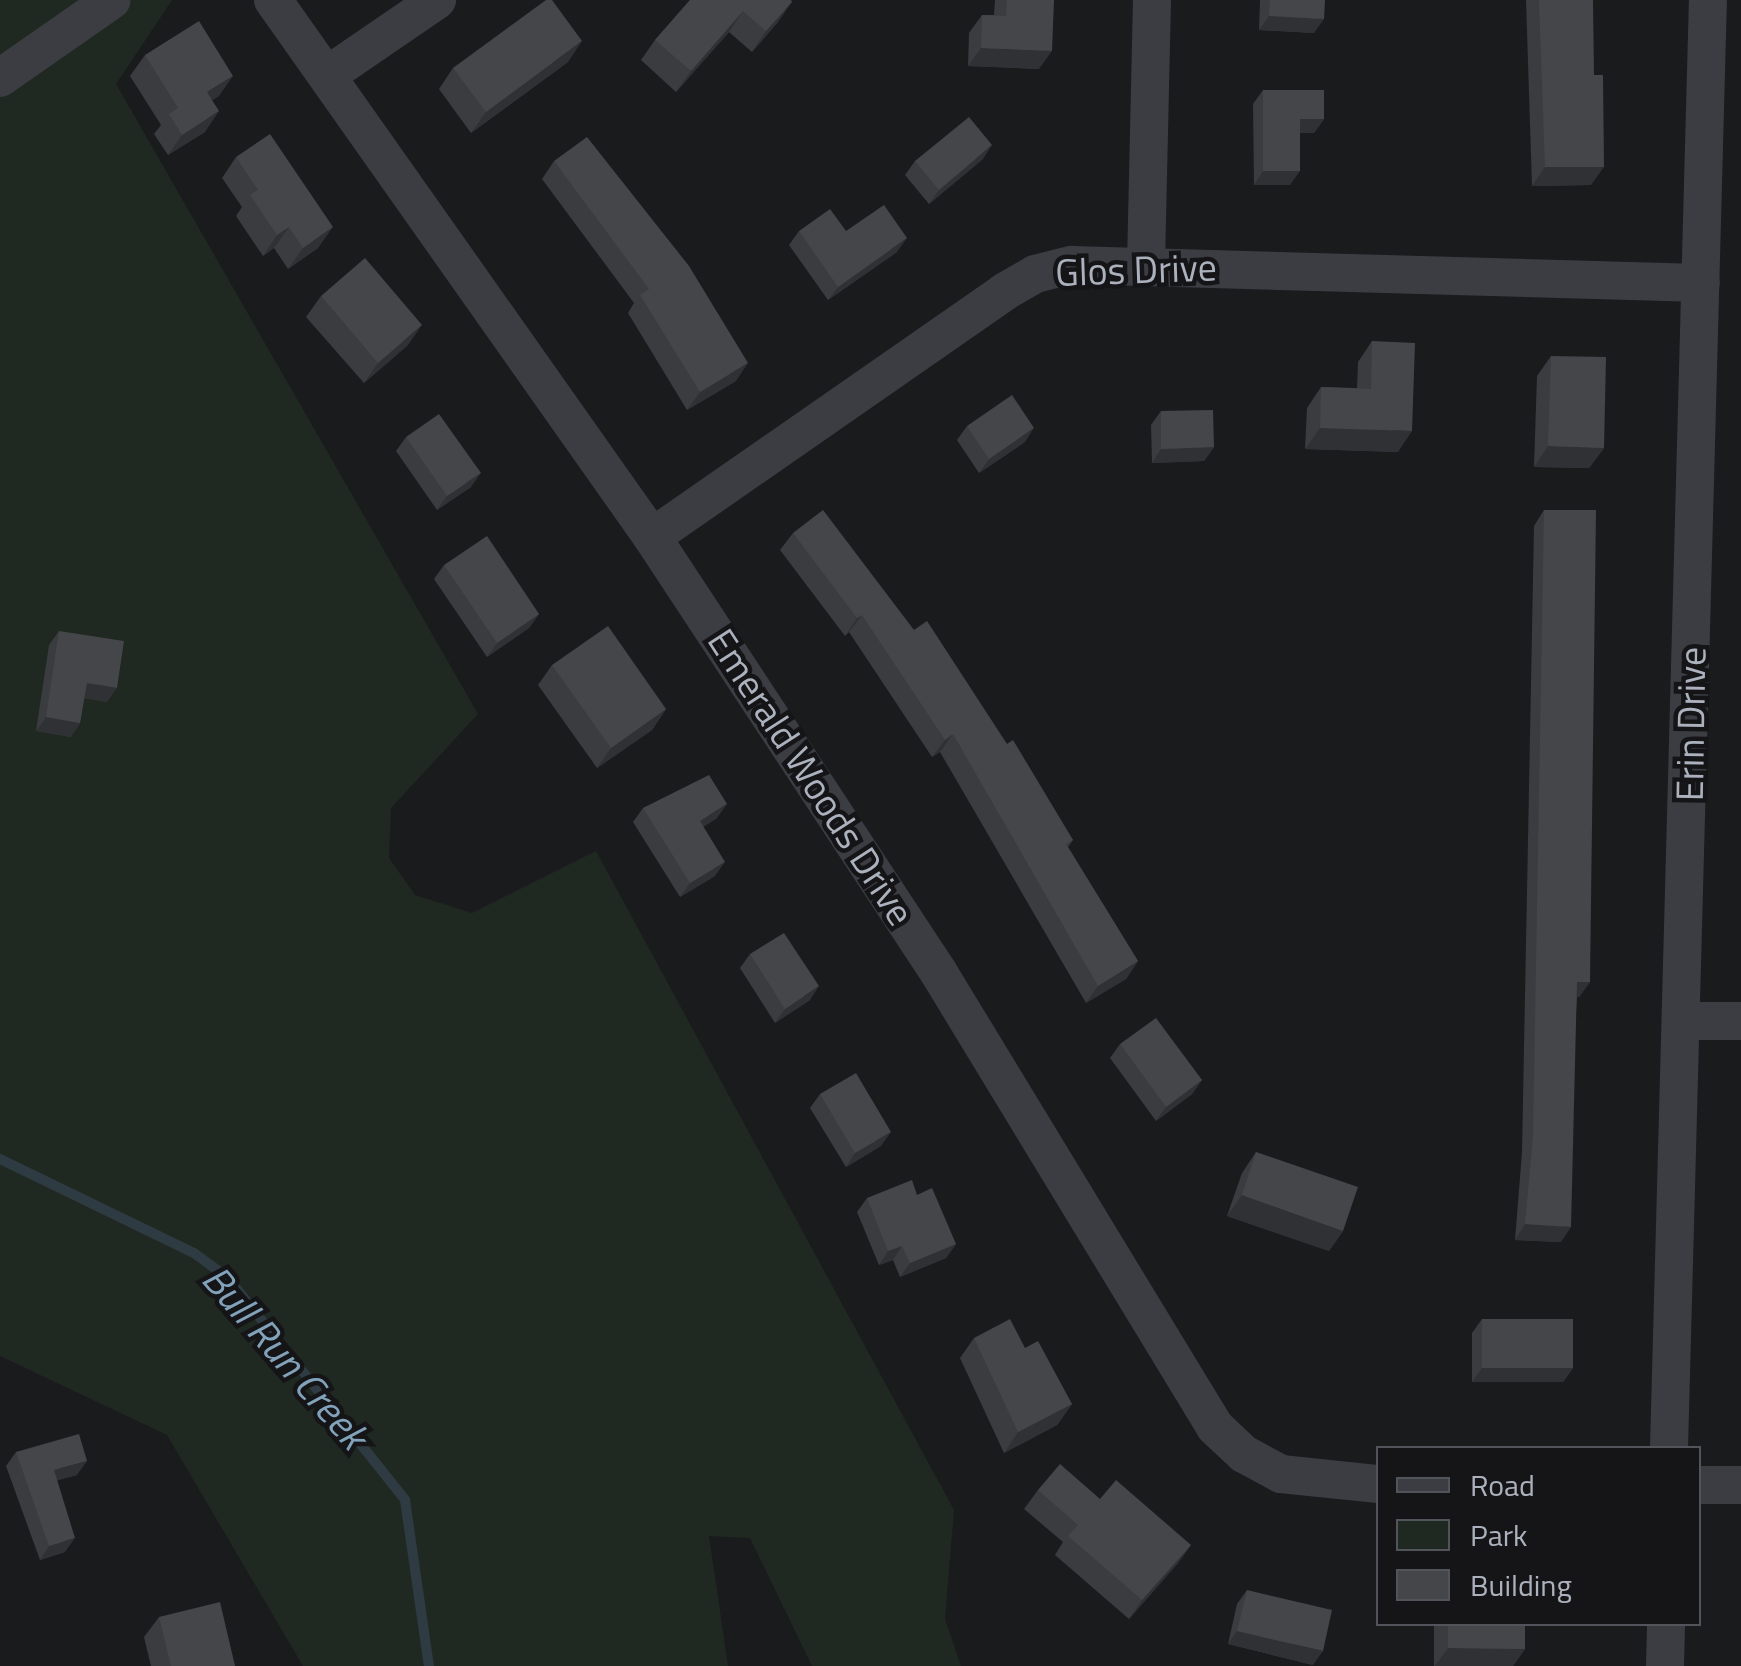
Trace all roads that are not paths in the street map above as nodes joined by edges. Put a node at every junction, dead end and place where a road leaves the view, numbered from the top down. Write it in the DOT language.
graph roads {
  1 [pos="112,0"];
  2 [pos="273,0"];
  3 [pos="437,0"];
  4 [pos="1152,0"];
  5 [pos="1708,0"];
  6 [pos="329,74"];
  7 [pos="0,78"];
  8 [pos="1146,264"];
  9 [pos="1701,284"];
  10 [pos="652,536"];
  11 [pos="1684,1021"];
  12 [pos="1741,1021"];
  13 [pos="1669,1446"];
  14 [pos="1376,1484"];
  15 [pos="1701,1485"];
  16 [pos="1741,1485"];
  17 [pos="1666,1626"];
  18 [pos="1665,1666"];
  1 -- 7 [label="street"];
  2 -- 6 [label="street, Emerald Woods Drive"];
  3 -- 6 [label="street"];
  4 -- 8 [label="street"];
  5 -- 9 [label="street, Erin Drive"];
  6 -- 10 [label="street, Emerald Woods Drive"];
  8 -- 9 [label="street, Glos Drive"];
  8 -- 10 [label="street, Glos Drive"];
  9 -- 11 [label="street, Erin Drive"];
  10 -- 14 [label="street, Emerald Woods Drive"];
  11 -- 12 [label="street"];
  11 -- 13 [label="street, Erin Drive"];
  15 -- 16 [label="street"];
  17 -- 18 [label="street"];
}
